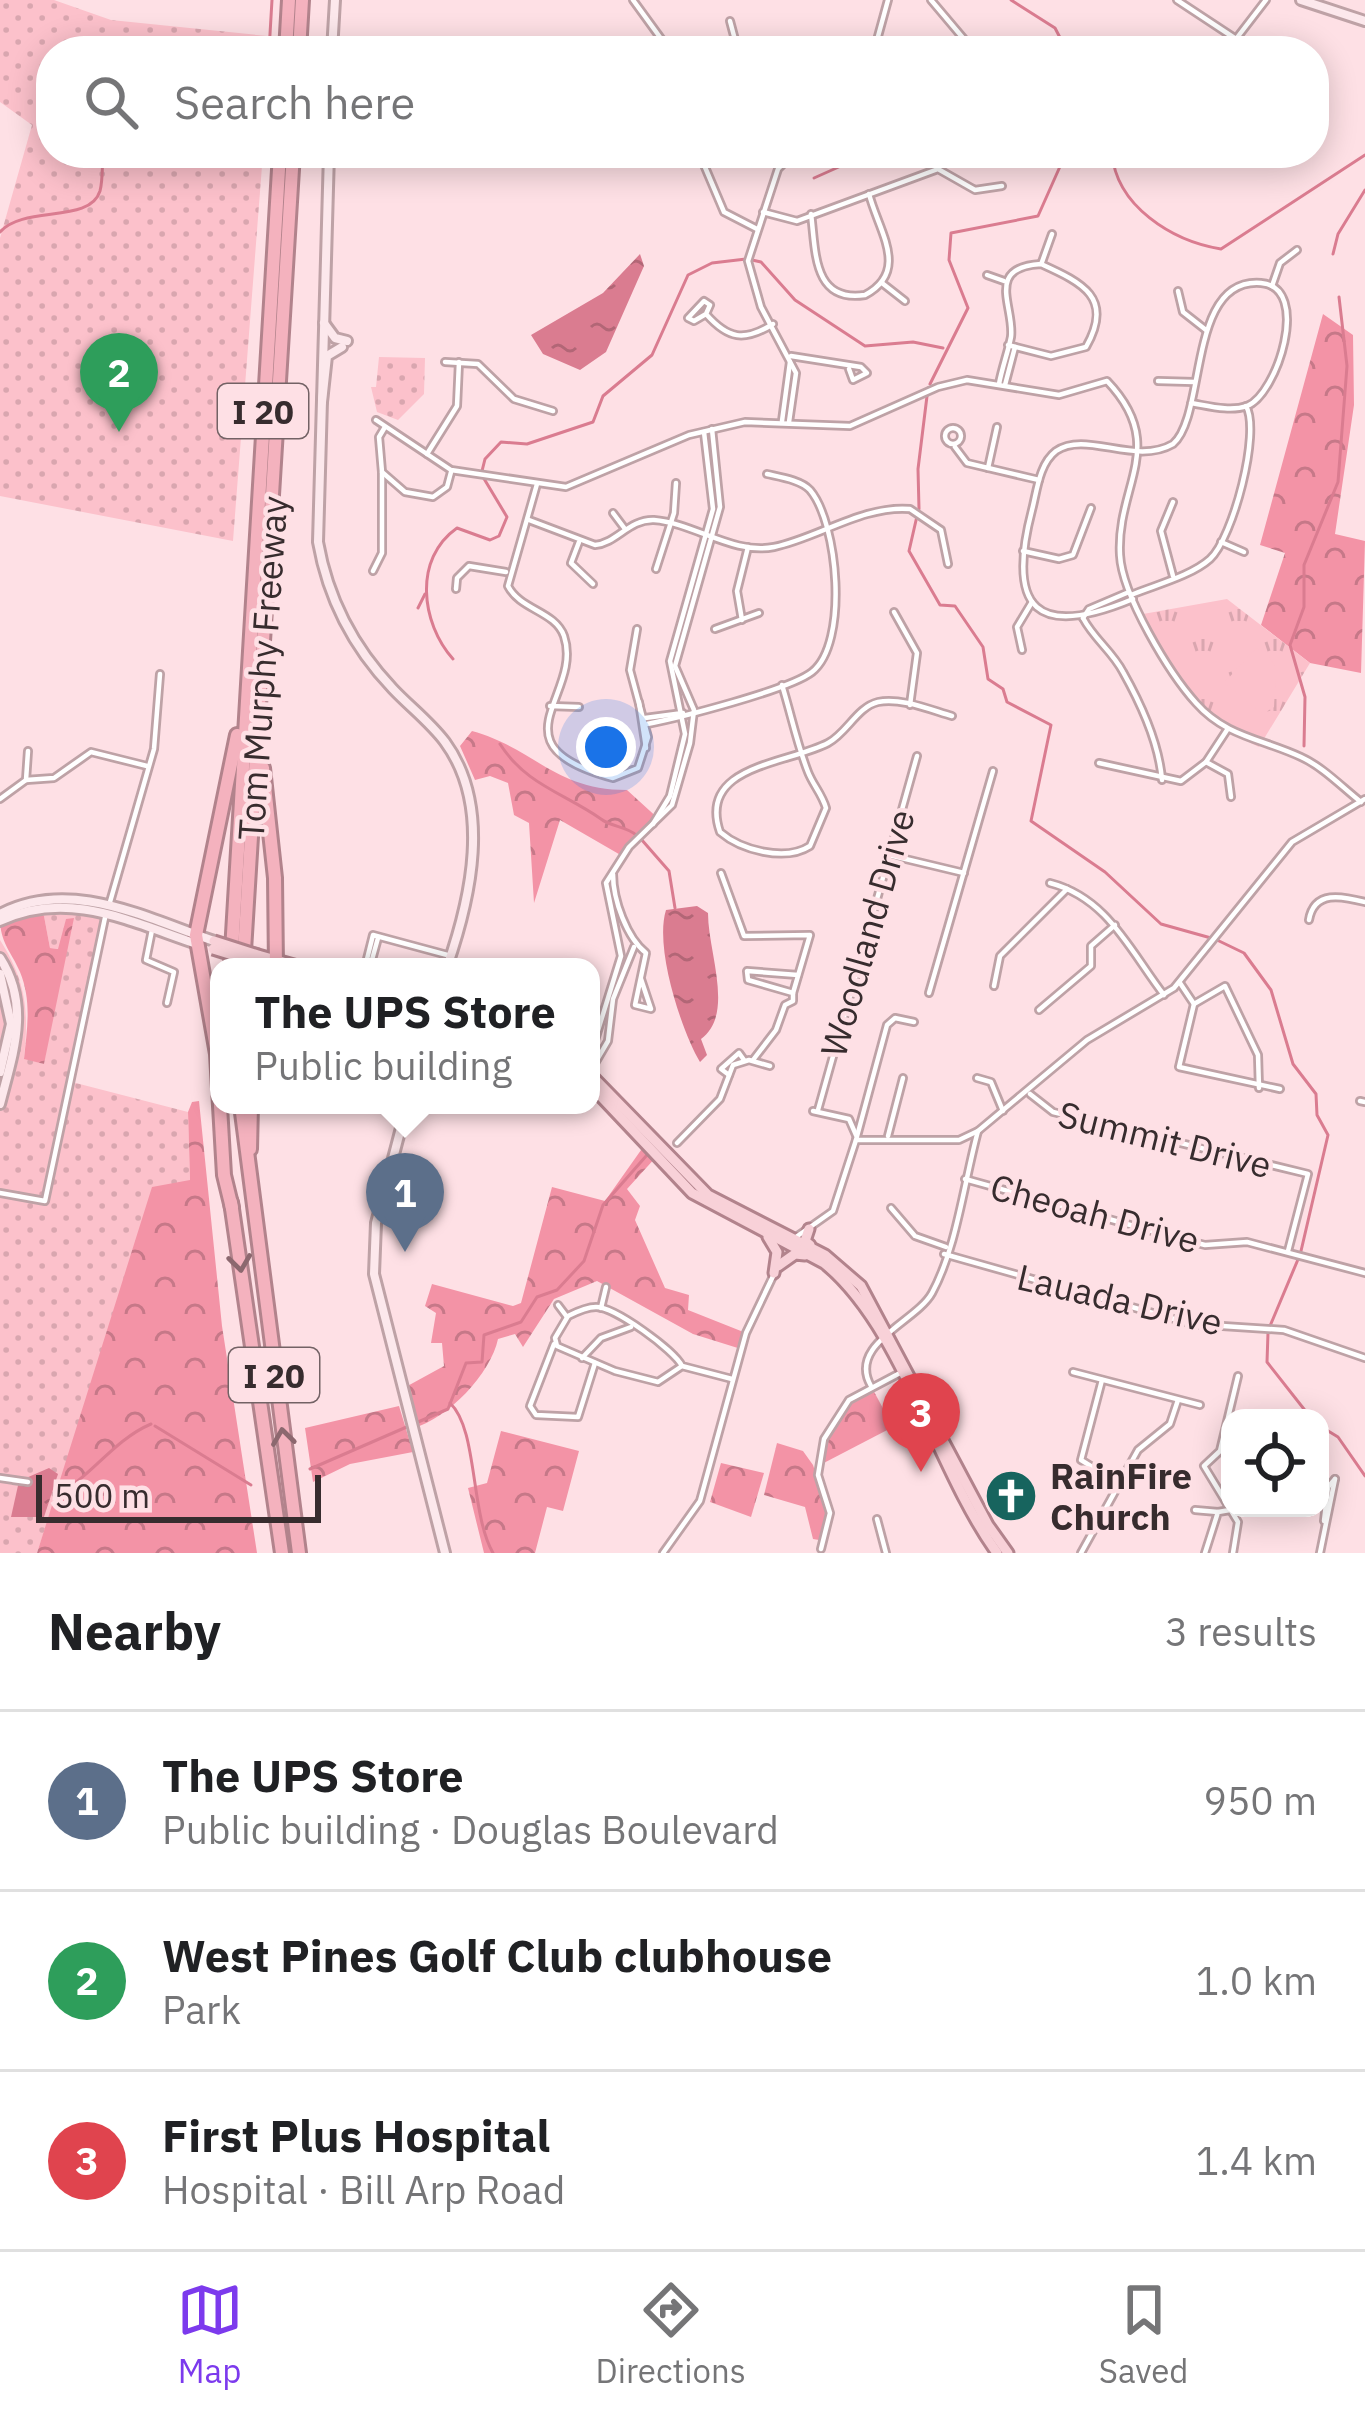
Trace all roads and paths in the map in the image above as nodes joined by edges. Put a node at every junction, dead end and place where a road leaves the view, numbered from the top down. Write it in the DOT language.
graph roads {
  1 [pos="287,0"];
  2 [pos="303,0"];
  3 [pos="335,0"];
  4 [pos="633,0"];
  5 [pos="888,0"];
  6 [pos="931,0"];
  7 [pos="1178,0"];
  8 [pos="1266,0"];
  9 [pos="1301,0"];
  10 [pos="1350,0"];
  11 [pos="1346,14"];
  12 [pos="1365,20"];
  13 [pos="730,21"];
  14 [pos="286,36"];
  15 [pos="300,36"];
  16 [pos="333,36"];
  17 [pos="659,36"];
  18 [pos="734,36"];
  19 [pos="878,36"];
  20 [pos="961,36"];
  21 [pos="1232,36"];
  22 [pos="1238,36"];
  23 [pos="279,168"];
  24 [pos="292,168"];
  25 [pos="328,168"];
  26 [pos="705,168"];
  27 [pos="779,168"];
  28 [pos="1002,186"];
  29 [pos="869,194"];
  30 [pos="764,212"];
  31 [pos="811,214"];
  32 [pos="757,229"];
  33 [pos="1052,233"];
  34 [pos="1297,250"];
  35 [pos="1042,264"];
  36 [pos="987,275"];
  37 [pos="1006,282"];
  38 [pos="882,283"];
  39 [pos="1272,286"];
  40 [pos="1178,291"];
  41 [pos="905,301"];
  42 [pos="706,314"];
  43 [pos="323,318"];
  44 [pos="772,324"];
  45 [pos="1206,329"];
  46 [pos="1011,346"];
  47 [pos="791,356"];
  48 [pos="445,362"];
  49 [pos="459,362"];
  50 [pos="849,369"];
  51 [pos="1158,381"];
  52 [pos="1194,382"];
  53 [pos="1002,385"];
  54 [pos="1191,403"];
  55 [pos="1246,406"];
  56 [pos="319,409"];
  57 [pos="554,411"];
  58 [pos="376,420"];
  59 [pos="786,422"];
  60 [pos="385,427"];
  61 [pos="997,427"];
  62 [pos="708,430"];
  63 [pos="955,447"];
  64 [pos="1140,451"];
  65 [pos="427,454"];
  66 [pos="988,468"];
  67 [pos="451,470"];
  68 [pos="382,472"];
  69 [pos="767,474"];
  70 [pos="1040,480"];
  71 [pos="676,483"];
  72 [pos="537,484"];
  73 [pos="1173,502"];
  74 [pos="1091,508"];
  75 [pos="613,513"];
  76 [pos="530,520"];
  77 [pos="670,524"];
  78 [pos="625,529"];
  79 [pos="825,530"];
  80 [pos="709,536"];
  81 [pos="579,542"];
  82 [pos="1221,542"];
  83 [pos="748,547"];
  84 [pos="1021,551"];
  85 [pos="1244,552"];
  86 [pos="948,564"];
  87 [pos="656,569"];
  88 [pos="373,572"];
  89 [pos="508,573"];
  90 [pos="1173,577"];
  91 [pos="592,584"];
  92 [pos="456,589"];
  93 [pos="267,592"];
  94 [pos="1131,595"];
  95 [pos="1033,602"];
  96 [pos="894,612"];
  97 [pos="759,614"];
  98 [pos="1083,618"];
  99 [pos="742,620"];
  100 [pos="637,629"];
  101 [pos="715,629"];
  102 [pos="1022,650"];
  103 [pos="248,669"];
  104 [pos="160,674"];
  105 [pos="782,685"];
  106 [pos="639,703"];
  107 [pos="910,705"];
  108 [pos="550,706"];
  109 [pos="579,706"];
  110 [pos="694,710"];
  111 [pos="683,713"];
  112 [pos="952,716"];
  113 [pos="645,721"];
  114 [pos="1227,730"];
  115 [pos="646,748"];
  116 [pos="28,751"];
  117 [pos="802,754"];
  118 [pos="917,756"];
  119 [pos="1206,762"];
  120 [pos="1099,763"];
  121 [pos="149,766"];
  122 [pos="993,771"];
  123 [pos="26,780"];
  124 [pos="1162,780"];
  125 [pos="1231,797"];
  126 [pos="0,800"];
  127 [pos="1363,800"];
  128 [pos="653,824"];
  129 [pos="806,850"];
  130 [pos="889,854"];
  131 [pos="810,858"];
  132 [pos="613,871"];
  133 [pos="721,873"];
  134 [pos="964,873"];
  135 [pos="1050,883"];
  136 [pos="1068,888"];
  137 [pos="1365,902"];
  138 [pos="108,909"];
  139 [pos="0,917"];
  140 [pos="198,918"];
  141 [pos="1309,920"];
  142 [pos="1114,926"];
  143 [pos="152,930"];
  144 [pos="181,930"];
  145 [pos="204,945"];
  146 [pos="634,945"];
  147 [pos="620,946"];
  148 [pos="451,956"];
  149 [pos="0,958"];
  150 [pos="232,958"];
  151 [pos="241,958"];
  152 [pos="253,958"];
  153 [pos="282,958"];
  154 [pos="370,958"];
  155 [pos="0,974"];
  156 [pos="798,974"];
  157 [pos="640,979"];
  158 [pos="1180,982"];
  159 [pos="994,986"];
  160 [pos="793,993"];
  161 [pos="929,993"];
  162 [pos="1164,995"];
  163 [pos="210,1001"];
  164 [pos="167,1003"];
  165 [pos="1194,1004"];
  166 [pos="1039,1010"];
  167 [pos="600,1015"];
  168 [pos="914,1022"];
  169 [pos="600,1055"];
  170 [pos="753,1060"];
  171 [pos="770,1066"];
  172 [pos="0,1072"];
  173 [pos="904,1078"];
  174 [pos="977,1078"];
  175 [pos="600,1081"];
  176 [pos="1258,1088"];
  177 [pos="1280,1089"];
  178 [pos="1029,1092"];
  179 [pos="600,1095"];
  180 [pos="0,1104"];
  181 [pos="1004,1111"];
  182 [pos="222,1114"];
  183 [pos="226,1114"];
  184 [pos="242,1114"];
  185 [pos="251,1114"];
  186 [pos="405,1114"];
  187 [pos="978,1131"];
  188 [pos="888,1137"];
  189 [pos="856,1140"];
  190 [pos="649,1147"];
  191 [pos="673,1150"];
  192 [pos="965,1179"];
  193 [pos="0,1192"];
  194 [pos="249,1198"];
  195 [pos="232,1208"];
  196 [pos="891,1208"];
  197 [pos="806,1231"];
  198 [pos="770,1233"];
  199 [pos="791,1242"];
  200 [pos="945,1251"];
  201 [pos="1288,1251"];
  202 [pos="825,1255"];
  203 [pos="810,1256"];
  204 [pos="776,1270"];
  205 [pos="1365,1273"];
  206 [pos="605,1287"];
  207 [pos="558,1305"];
  208 [pos="601,1308"];
  209 [pos="567,1316"];
  210 [pos="633,1326"];
  211 [pos="885,1335"];
  212 [pos="556,1343"];
  213 [pos="582,1358"];
  214 [pos="1365,1358"];
  215 [pos="595,1363"];
  216 [pos="682,1366"];
  217 [pos="1073,1372"];
  218 [pos="900,1373"];
  219 [pos="1238,1376"];
  220 [pos="734,1380"];
  221 [pos="1102,1380"];
  222 [pos="871,1386"];
  223 [pos="1178,1400"];
  224 [pos="1200,1405"];
  225 [pos="1230,1409"];
  226 [pos="1221,1447"];
  227 [pos="0,1478"];
  228 [pos="31,1482"];
  229 [pos="1119,1484"];
  230 [pos="1221,1495"];
  231 [pos="1195,1510"];
  232 [pos="1218,1512"];
  233 [pos="1221,1512"];
  234 [pos="1234,1517"];
  235 [pos="877,1519"];
  236 [pos="1325,1532"];
  237 [pos="821,1549"];
  238 [pos="282,1553"];
  239 [pos="299,1553"];
  240 [pos="445,1553"];
  241 [pos="663,1553"];
  242 [pos="886,1553"];
  243 [pos="998,1553"];
  244 [pos="1008,1553"];
  245 [pos="1081,1553"];
  246 [pos="1204,1553"];
  247 [pos="1233,1553"];
  248 [pos="1320,1553"];
  1 -- 14 [label="highway"];
  2 -- 15 [label="highway"];
  3 -- 16 [label="main road"];
  4 -- 17 [label="street"];
  5 -- 19 [label="street"];
  6 -- 20 [label="street"];
  7 -- 21 [label="street"];
  8 -- 22 [label="street"];
  9 -- 11 [label="main road"];
  10 -- 11 [label="street"];
  11 -- 12 [label="main road"];
  13 -- 18 [label="street"];
  23 -- 103 [label="highway, Tom Murphy Freeway / I 20"];
  24 -- 93 [label="highway, Tom Murphy Freeway / I 20"];
  25 -- 43 [label="main road"];
  26 -- 32 [label="street"];
  27 -- 30 [label="street"];
  28 -- 29 [label="street"];
  29 -- 31 [label="street"];
  29 -- 38 [label="street"];
  30 -- 31 [label="street"];
  30 -- 32 [label="street"];
  31 -- 38 [label="street"];
  32 -- 44 [label="street"];
  33 -- 35 [label="street"];
  34 -- 39 [label="street"];
  35 -- 37 [label="street"];
  35 -- 46 [label="street"];
  36 -- 37 [label="street"];
  37 -- 46 [label="street"];
  38 -- 41 [label="street"];
  39 -- 45 [label="street"];
  39 -- 55 [label="street"];
  40 -- 45 [label="street"];
  42 -- 44 [label="street"];
  43 -- 56 [label="main road"];
  43 -- 56 [label="main road"];
  44 -- 47 [label="street"];
  45 -- 52 [label="street"];
  46 -- 53 [label="street"];
  47 -- 50 [label="street"];
  47 -- 59 [label="street"];
  48 -- 49 [label="street"];
  49 -- 57 [label="street"];
  49 -- 65 [label="street"];
  51 -- 52 [label="street"];
  52 -- 54 [label="street"];
  53 -- 59 [label="street"];
  53 -- 64 [label="street"];
  54 -- 55 [label="street"];
  54 -- 64 [label="street"];
  55 -- 82 [label="street"];
  56 -- 148 [label="main road"];
  58 -- 60 [label="street"];
  59 -- 62 [label="street"];
  60 -- 65 [label="street"];
  60 -- 68 [label="street"];
  61 -- 66 [label="street"];
  62 -- 72 [label="street"];
  62 -- 80 [label="street"];
  63 -- 66 [label="street"];
  64 -- 70 [label="street"];
  64 -- 94 [label="street"];
  65 -- 67 [label="street"];
  66 -- 70 [label="street"];
  67 -- 68 [label="street"];
  67 -- 72 [label="street"];
  68 -- 88 [label="street"];
  69 -- 79 [label="street"];
  70 -- 84 [label="street"];
  71 -- 77 [label="street"];
  72 -- 76 [label="street"];
  73 -- 90 [label="street"];
  74 -- 84 [label="street"];
  75 -- 78 [label="street"];
  76 -- 81 [label="street"];
  76 -- 89 [label="street"];
  77 -- 78 [label="street"];
  77 -- 80 [label="street"];
  77 -- 87 [label="street"];
  78 -- 81 [label="street"];
  79 -- 83 [label="street"];
  79 -- 86 [label="street"];
  79 -- 105 [label="street"];
  80 -- 83 [label="street"];
  80 -- 110 [label="street"];
  80 -- 111 [label="street"];
  81 -- 91 [label="street"];
  82 -- 85 [label="street"];
  82 -- 90 [label="street"];
  83 -- 99 [label="street"];
  84 -- 95 [label="street"];
  89 -- 92 [label="street"];
  89 -- 108 [label="street"];
  90 -- 94 [label="street"];
  93 -- 152 [label="highway, Tom Murphy Freeway / I 20"];
  93 -- 153 [label="highway"];
  94 -- 98 [label="street"];
  94 -- 114 [label="street"];
  95 -- 98 [label="street"];
  95 -- 102 [label="street"];
  96 -- 107 [label="street"];
  97 -- 99 [label="street"];
  98 -- 124 [label="street"];
  99 -- 101 [label="street"];
  100 -- 106 [label="street"];
  103 -- 140 [label="highway"];
  103 -- 150 [label="highway, Tom Murphy Freeway / I 20"];
  104 -- 121 [label="street"];
  105 -- 110 [label="street"];
  105 -- 117 [label="street"];
  106 -- 113 [label="street"];
  106 -- 115 [label="street"];
  107 -- 112 [label="street"];
  107 -- 117 [label="street"];
  108 -- 109 [label="street"];
  108 -- 115 [label="street"];
  110 -- 111 [label="street"];
  110 -- 128 [label="street"];
  111 -- 113 [label="street"];
  111 -- 128 [label="street"];
  113 -- 115 [label="street"];
  114 -- 119 [label="street"];
  114 -- 127 [label="street"];
  116 -- 123 [label="street"];
  117 -- 129 [label="street"];
  117 -- 129 [label="street"];
  118 -- 130 [label="street, Woodland Drive"];
  119 -- 124 [label="street"];
  119 -- 125 [label="street"];
  120 -- 124 [label="street"];
  121 -- 123 [label="street"];
  121 -- 138 [label="street"];
  122 -- 134 [label="street"];
  123 -- 126 [label="street"];
  127 -- 158 [label="street"];
  128 -- 132 [label="street"];
  129 -- 131 [label="street"];
  130 -- 134 [label="street"];
  130 -- 189 [label="street, Woodland Drive"];
  132 -- 146 [label="street"];
  132 -- 147 [label="street"];
  133 -- 156 [label="street"];
  134 -- 161 [label="street"];
  135 -- 136 [label="street"];
  136 -- 142 [label="street"];
  136 -- 159 [label="street"];
  137 -- 141 [label="street"];
  138 -- 139 [label="main road"];
  138 -- 143 [label="main road"];
  138 -- 144 [label="main road"];
  138 -- 193 [label="street"];
  140 -- 144 [label="highway"];
  140 -- 145 [label="highway"];
  142 -- 162 [label="street"];
  142 -- 166 [label="street"];
  143 -- 145 [label="main road"];
  143 -- 164 [label="street"];
  144 -- 145 [label="main road"];
  145 -- 151 [label="main road, bridge"];
  145 -- 163 [label="highway"];
  146 -- 147 [label="street"];
  146 -- 157 [label="street"];
  146 -- 169 [label="street"];
  147 -- 167 [label="street"];
  148 -- 154 [label="street"];
  149 -- 180 [label="main road"];
  155 -- 172 [label="main road"];
  156 -- 160 [label="street"];
  156 -- 160 [label="street"];
  157 -- 157 [label="street"];
  158 -- 162 [label="street"];
  158 -- 165 [label="street"];
  160 -- 170 [label="street"];
  162 -- 178 [label="street"];
  165 -- 176 [label="street"];
  165 -- 176 [label="street"];
  168 -- 189 [label="street"];
  170 -- 171 [label="street"];
  170 -- 191 [label="street"];
  173 -- 188 [label="street"];
  174 -- 181 [label="street"];
  175 -- 191 [label="main road"];
  176 -- 177 [label="street"];
  178 -- 181 [label="street"];
  178 -- 201 [label="street, Summit Drive"];
  179 -- 190 [label="main road"];
  181 -- 187 [label="street"];
  182 -- 195 [label="highway"];
  183 -- 195 [label="highway, I 20"];
  184 -- 194 [label="highway, I 20"];
  185 -- 194 [label="highway"];
  186 -- 240 [label="main road"];
  187 -- 188 [label="street"];
  187 -- 192 [label="street"];
  188 -- 189 [label="street"];
  189 -- 197 [label="street"];
  190 -- 191 [label="main road"];
  190 -- 198 [label="main road"];
  191 -- 198 [label="main road"];
  192 -- 200 [label="street"];
  192 -- 201 [label="street, Cheoah Drive"];
  239 -- 194 [label="highway, I 20, one-way"];
  195 -- 238 [label="highway, I 20, one-way"];
  196 -- 200 [label="street, Lauada Drive"];
  197 -- 198 [label="main road"];
  197 -- 199 [label="street"];
  197 -- 202 [label="main road"];
  198 -- 199 [label="main road"];
  198 -- 204 [label="main road"];
  199 -- 202 [label="main road"];
  199 -- 203 [label="main road"];
  199 -- 204 [label="street"];
  200 -- 211 [label="street"];
  200 -- 214 [label="street, Lauada Drive"];
  201 -- 205 [label="street, Cheoah Drive"];
  202 -- 211 [label="main road"];
  203 -- 204 [label="main road"];
  203 -- 211 [label="main road"];
  204 -- 220 [label="street"];
  206 -- 208 [label="street"];
  207 -- 209 [label="street"];
  208 -- 209 [label="street"];
  208 -- 210 [label="street"];
  209 -- 212 [label="street"];
  210 -- 213 [label="street"];
  210 -- 216 [label="street"];
  211 -- 218 [label="main road"];
  211 -- 222 [label="street"];
  211 -- 244 [label="main road"];
  212 -- 213 [label="street"];
  212 -- 215 [label="street"];
  213 -- 215 [label="street"];
  215 -- 216 [label="street"];
  216 -- 220 [label="street"];
  217 -- 221 [label="street"];
  218 -- 222 [label="street"];
  218 -- 243 [label="main road"];
  219 -- 225 [label="street"];
  220 -- 241 [label="street"];
  221 -- 223 [label="street"];
  221 -- 229 [label="street"];
  222 -- 237 [label="street"];
  223 -- 224 [label="street"];
  223 -- 229 [label="street"];
  226 -- 230 [label="street"];
  227 -- 228 [label="street"];
  229 -- 245 [label="street"];
  231 -- 232 [label="street"];
  232 -- 233 [label="street"];
  232 -- 246 [label="street"];
  234 -- 247 [label="street"];
  235 -- 242 [label="street"];
  236 -- 236 [label="street"];
  236 -- 248 [label="street"];
}
